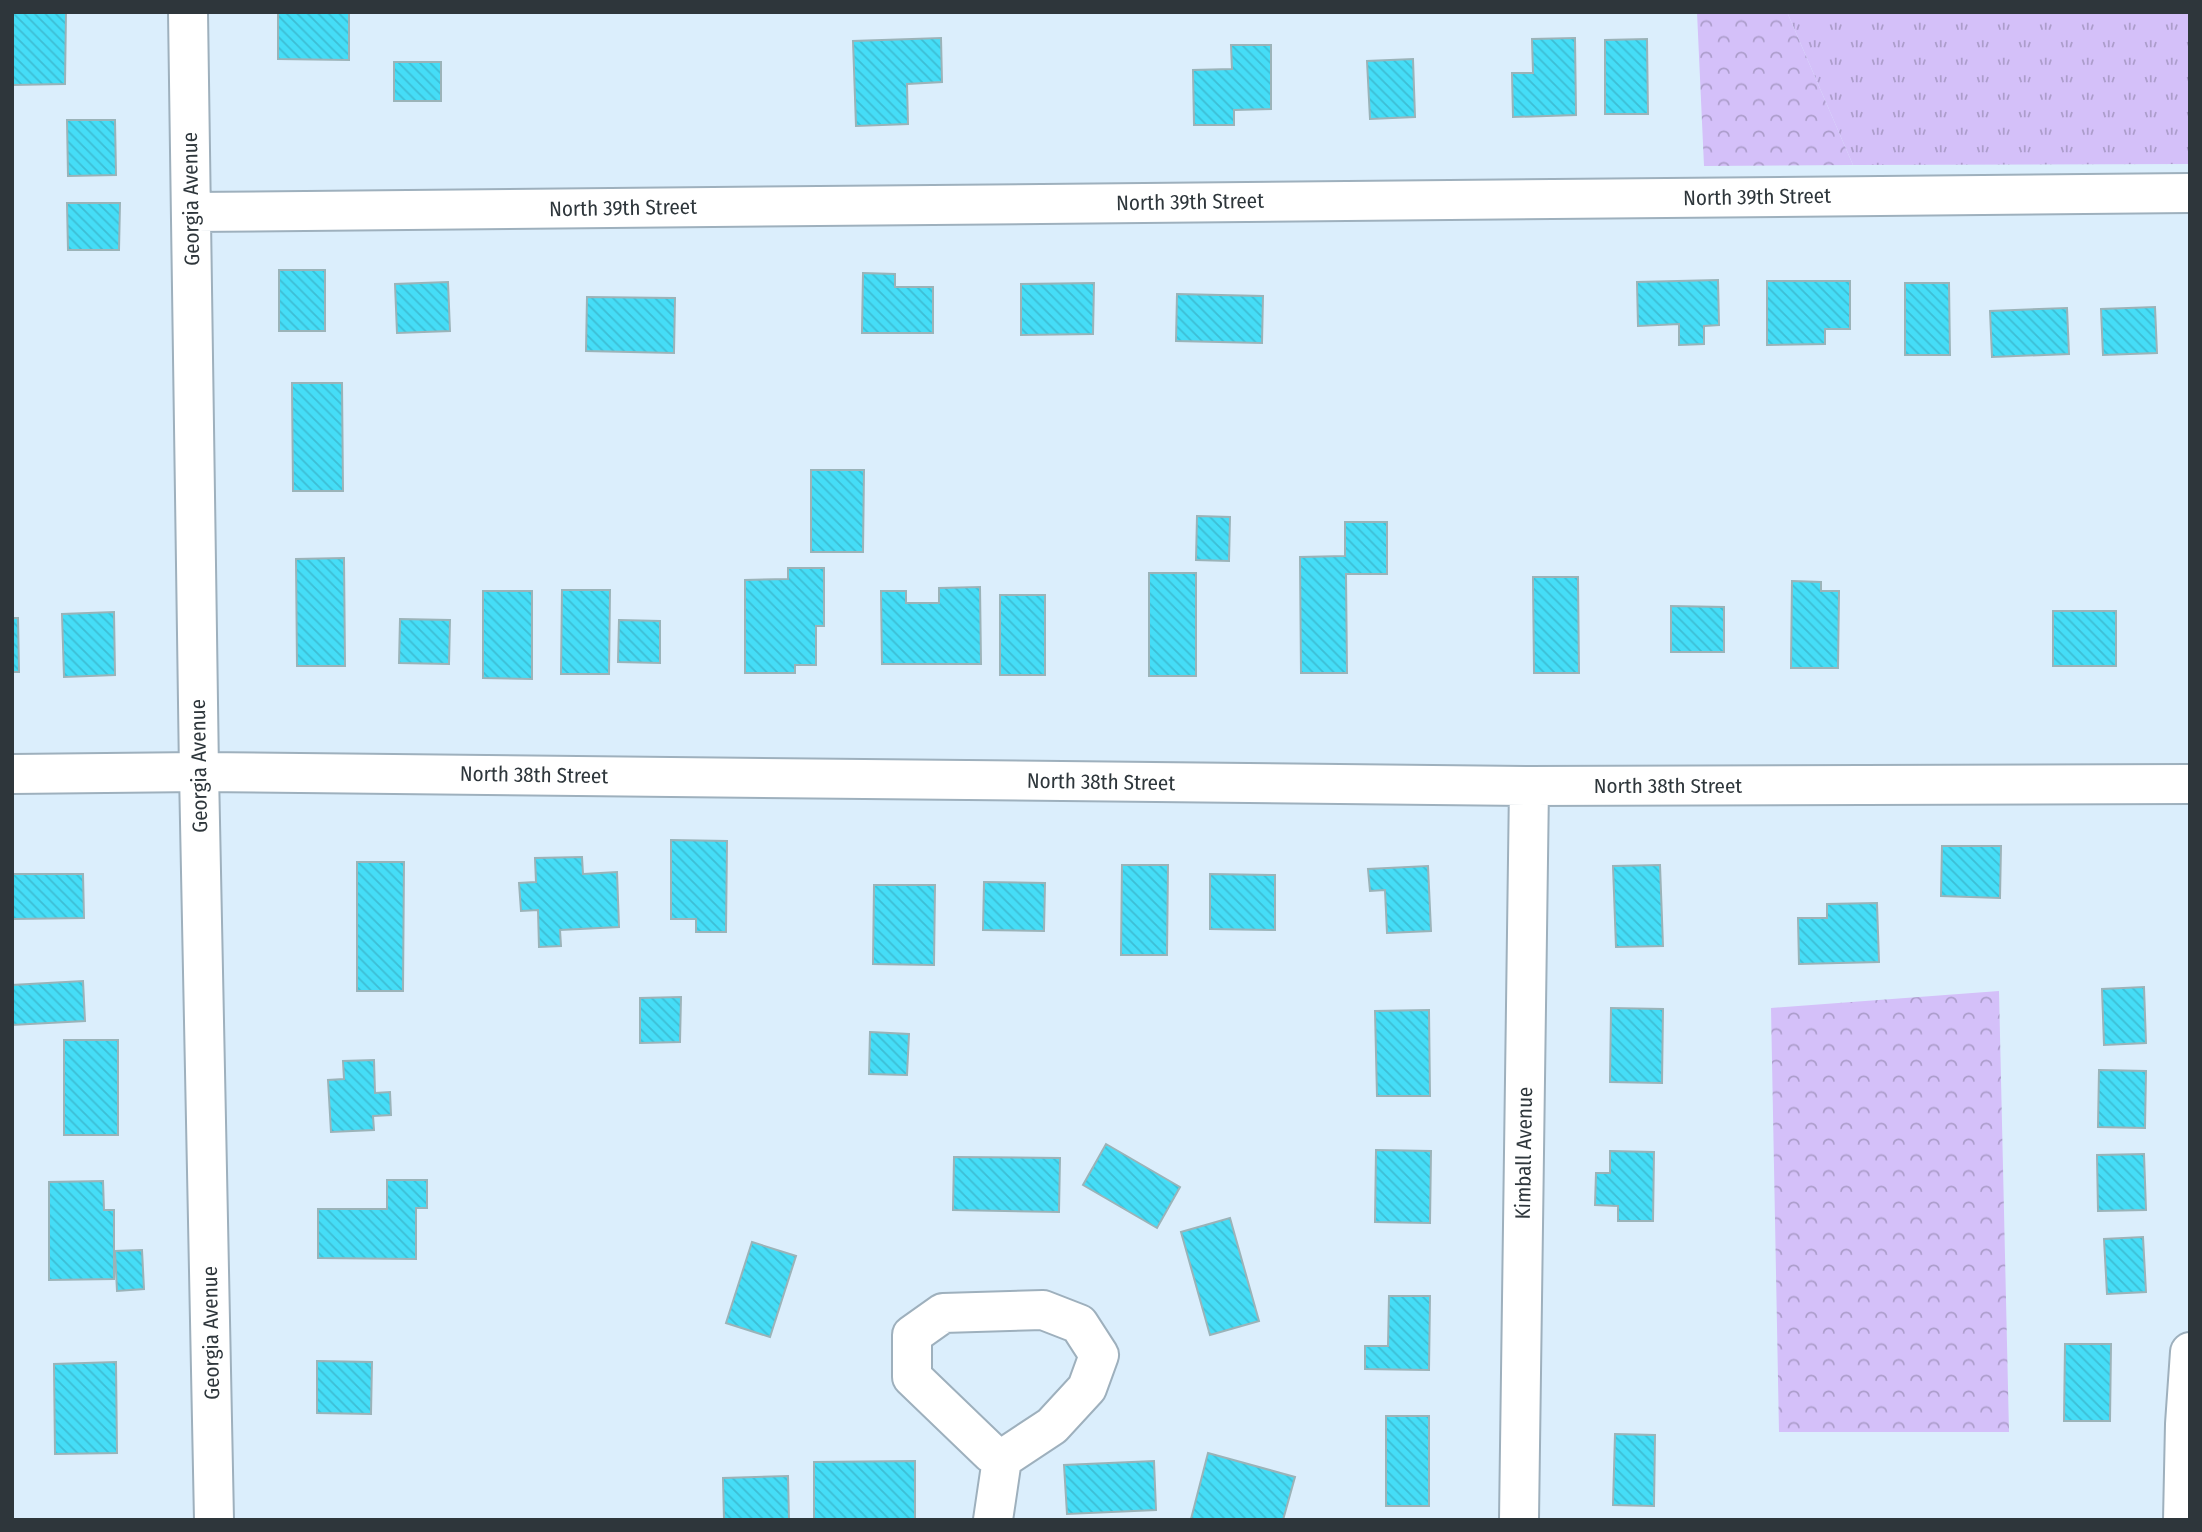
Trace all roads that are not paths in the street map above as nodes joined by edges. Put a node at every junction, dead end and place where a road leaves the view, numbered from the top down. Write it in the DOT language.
graph roads {
  1 [pos="188,12"];
  2 [pos="2190,193"];
  3 [pos="191,212"];
  4 [pos="199,772"];
  5 [pos="12,774"];
  6 [pos="2190,784"];
  7 [pos="1529,786"];
  8 [pos="2190,1352"];
  9 [pos="1002,1459"];
  10 [pos="215,1520"];
  11 [pos="993,1520"];
  12 [pos="1519,1520"];
  13 [pos="2183,1520"];
  1 -- 3 [label="street, Georgia Avenue"];
  2 -- 3 [label="street, North 39th Street"];
  3 -- 4 [label="street, Georgia Avenue"];
  4 -- 5 [label="street, North 38th Street"];
  4 -- 7 [label="street, North 38th Street"];
  4 -- 10 [label="street, Georgia Avenue"];
  6 -- 7 [label="street, North 38th Street"];
  7 -- 12 [label="street, Kimball Avenue"];
  8 -- 13 [label="street"];
  9 -- 9 [label="street"];
  9 -- 11 [label="street"];
}
